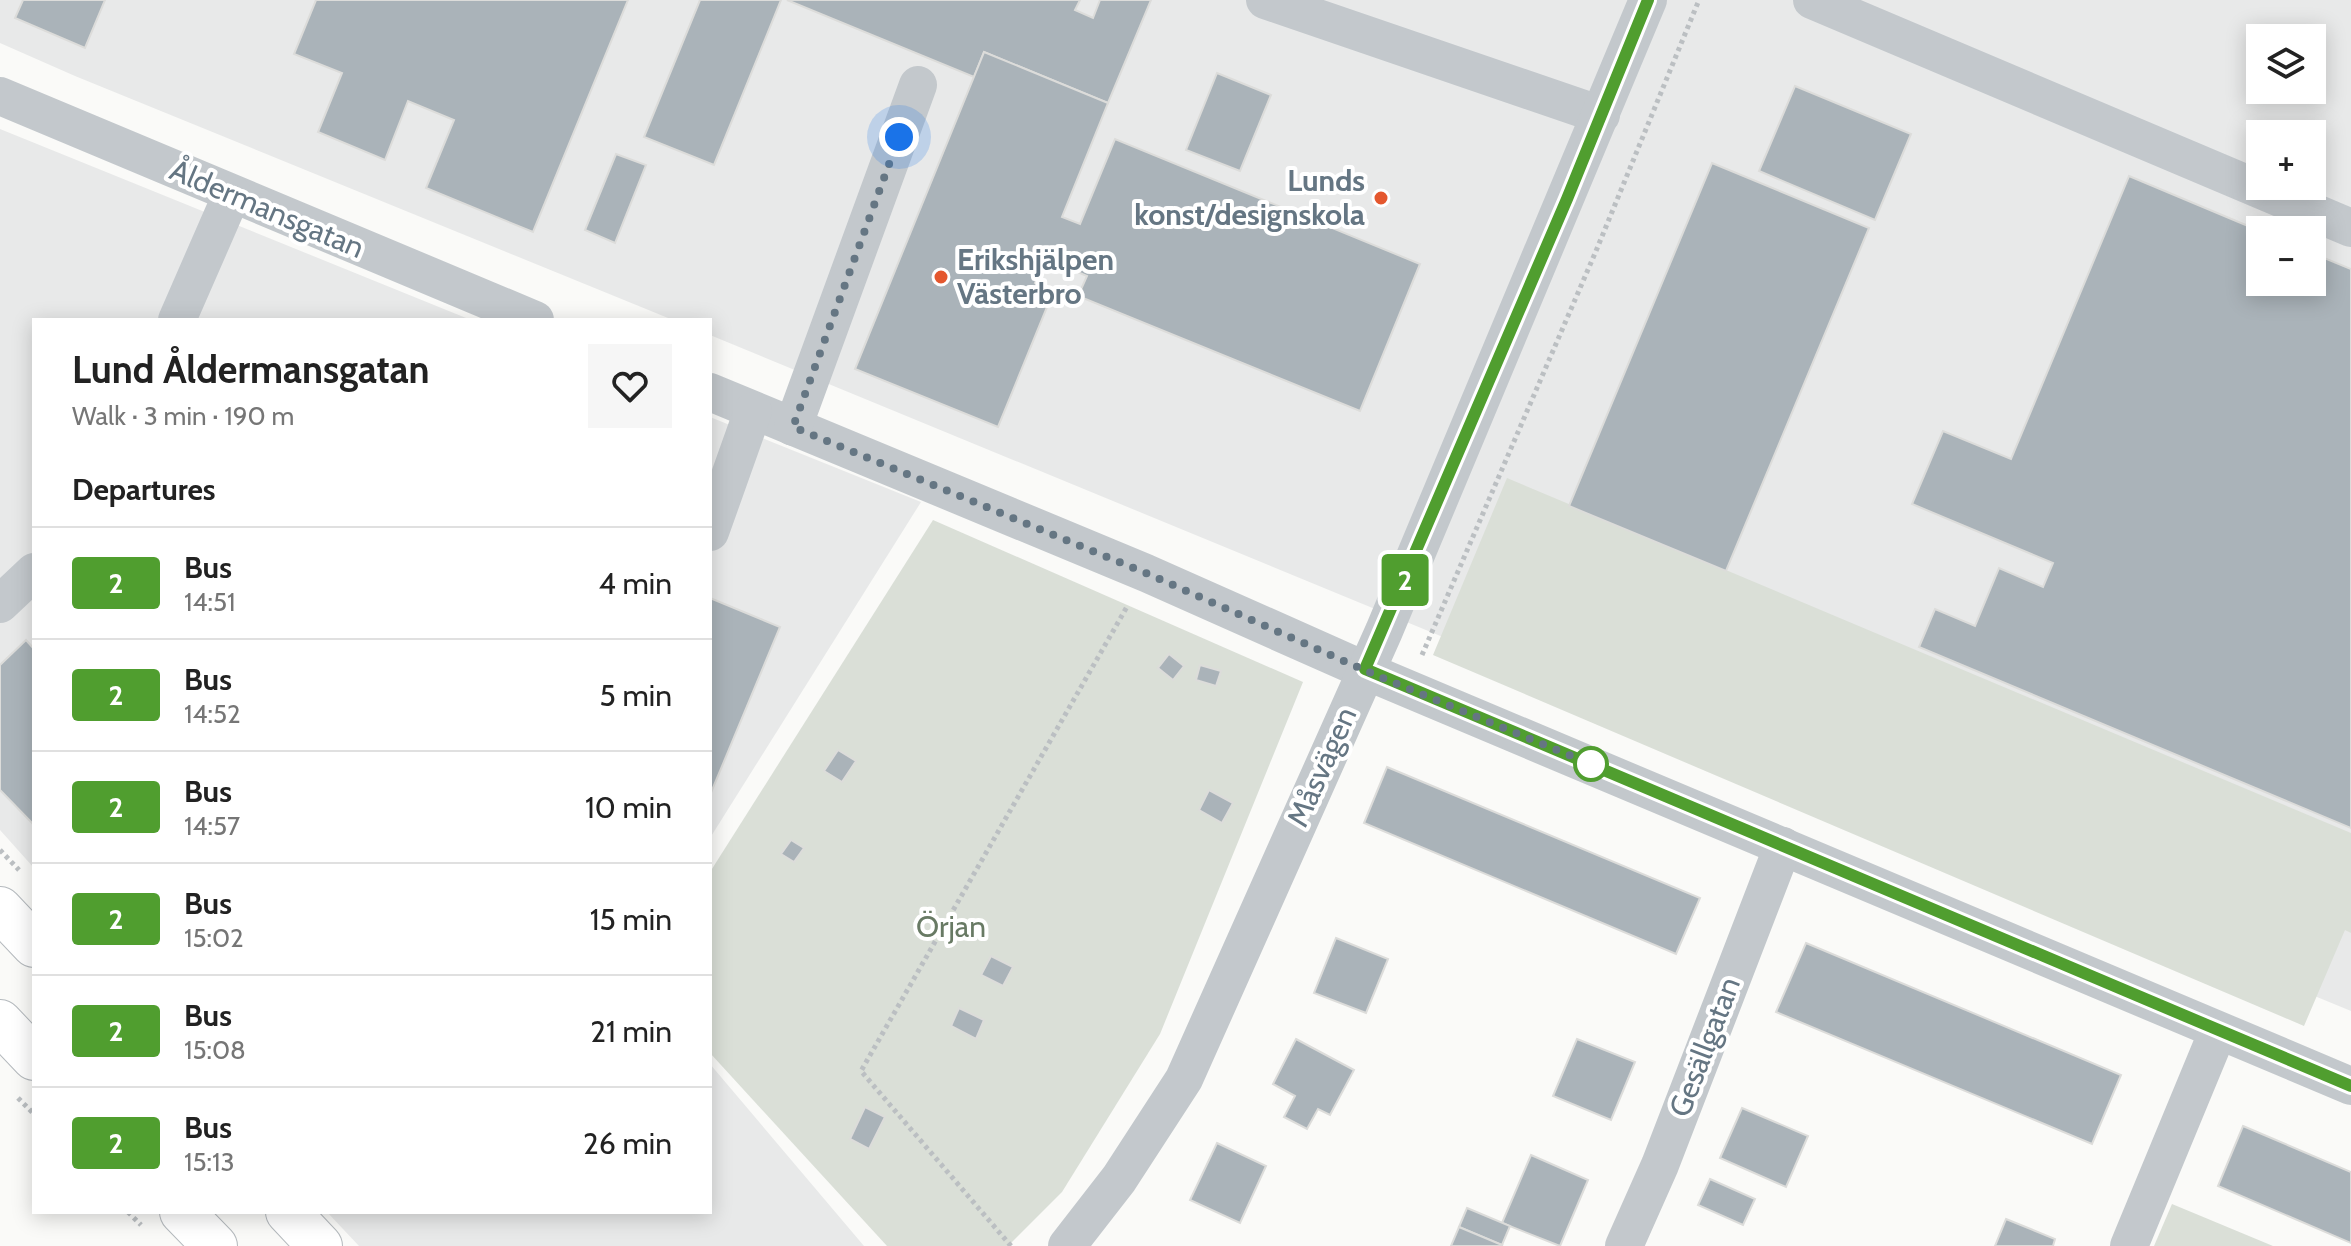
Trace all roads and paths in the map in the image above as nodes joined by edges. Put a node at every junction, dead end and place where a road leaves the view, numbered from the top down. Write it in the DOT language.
graph roads {
  1 [pos="1265,0"];
  2 [pos="1648,0"];
  3 [pos="1699,0"];
  4 [pos="1812,0"];
  5 [pos="918,85"];
  6 [pos="0,96"];
  7 [pos="1601,115"];
  8 [pos="232,194"];
  9 [pos="2351,228"];
  10 [pos="178,318"];
  11 [pos="530,318"];
  12 [pos="712,393"];
  13 [pos="753,411"];
  14 [pos="793,427"];
  15 [pos="712,526"];
  16 [pos="1146,573"];
  17 [pos="32,574"];
  18 [pos="0,604"];
  19 [pos="1365,669"];
  20 [pos="1406,688"];
  21 [pos="1783,846"];
  22 [pos="0,909"];
  23 [pos="32,943"];
  24 [pos="0,1022"];
  25 [pos="2218,1031"];
  26 [pos="32,1056"];
  27 [pos="2351,1086"];
  28 [pos="184,1214"];
  29 [pos="290,1214"];
  30 [pos="215,1246"];
  31 [pos="320,1246"];
  32 [pos="1011,1246"];
  33 [pos="1067,1246"];
  34 [pos="1624,1246"];
  35 [pos="2129,1246"];
  1 -- 7 [label="street"];
  2 -- 7 [label="street, Måsvägen"];
  3 -- 20 [label="path"];
  4 -- 9 [label="street"];
  5 -- 14 [label="street"];
  6 -- 8 [label="street, Åldermansgatan"];
  7 -- 19 [label="street, Måsvägen"];
  8 -- 10 [label="street"];
  8 -- 11 [label="street, Åldermansgatan"];
  12 -- 13 [label="street"];
  13 -- 14 [label="street"];
  13 -- 15 [label="street"];
  14 -- 16 [label="street"];
  16 -- 19 [label="street"];
  16 -- 32 [label="path"];
  17 -- 18 [label="street"];
  19 -- 20 [label="street"];
  19 -- 33 [label="street, Måsvägen"];
  20 -- 21 [label="street"];
  21 -- 25 [label="street"];
  21 -- 34 [label="street, Gesällgatan"];
  22 -- 23 [label="main road"];
  24 -- 26 [label="main road"];
  25 -- 27 [label="street"];
  25 -- 35 [label="street"];
  28 -- 30 [label="main road"];
  29 -- 31 [label="main road"];
}
